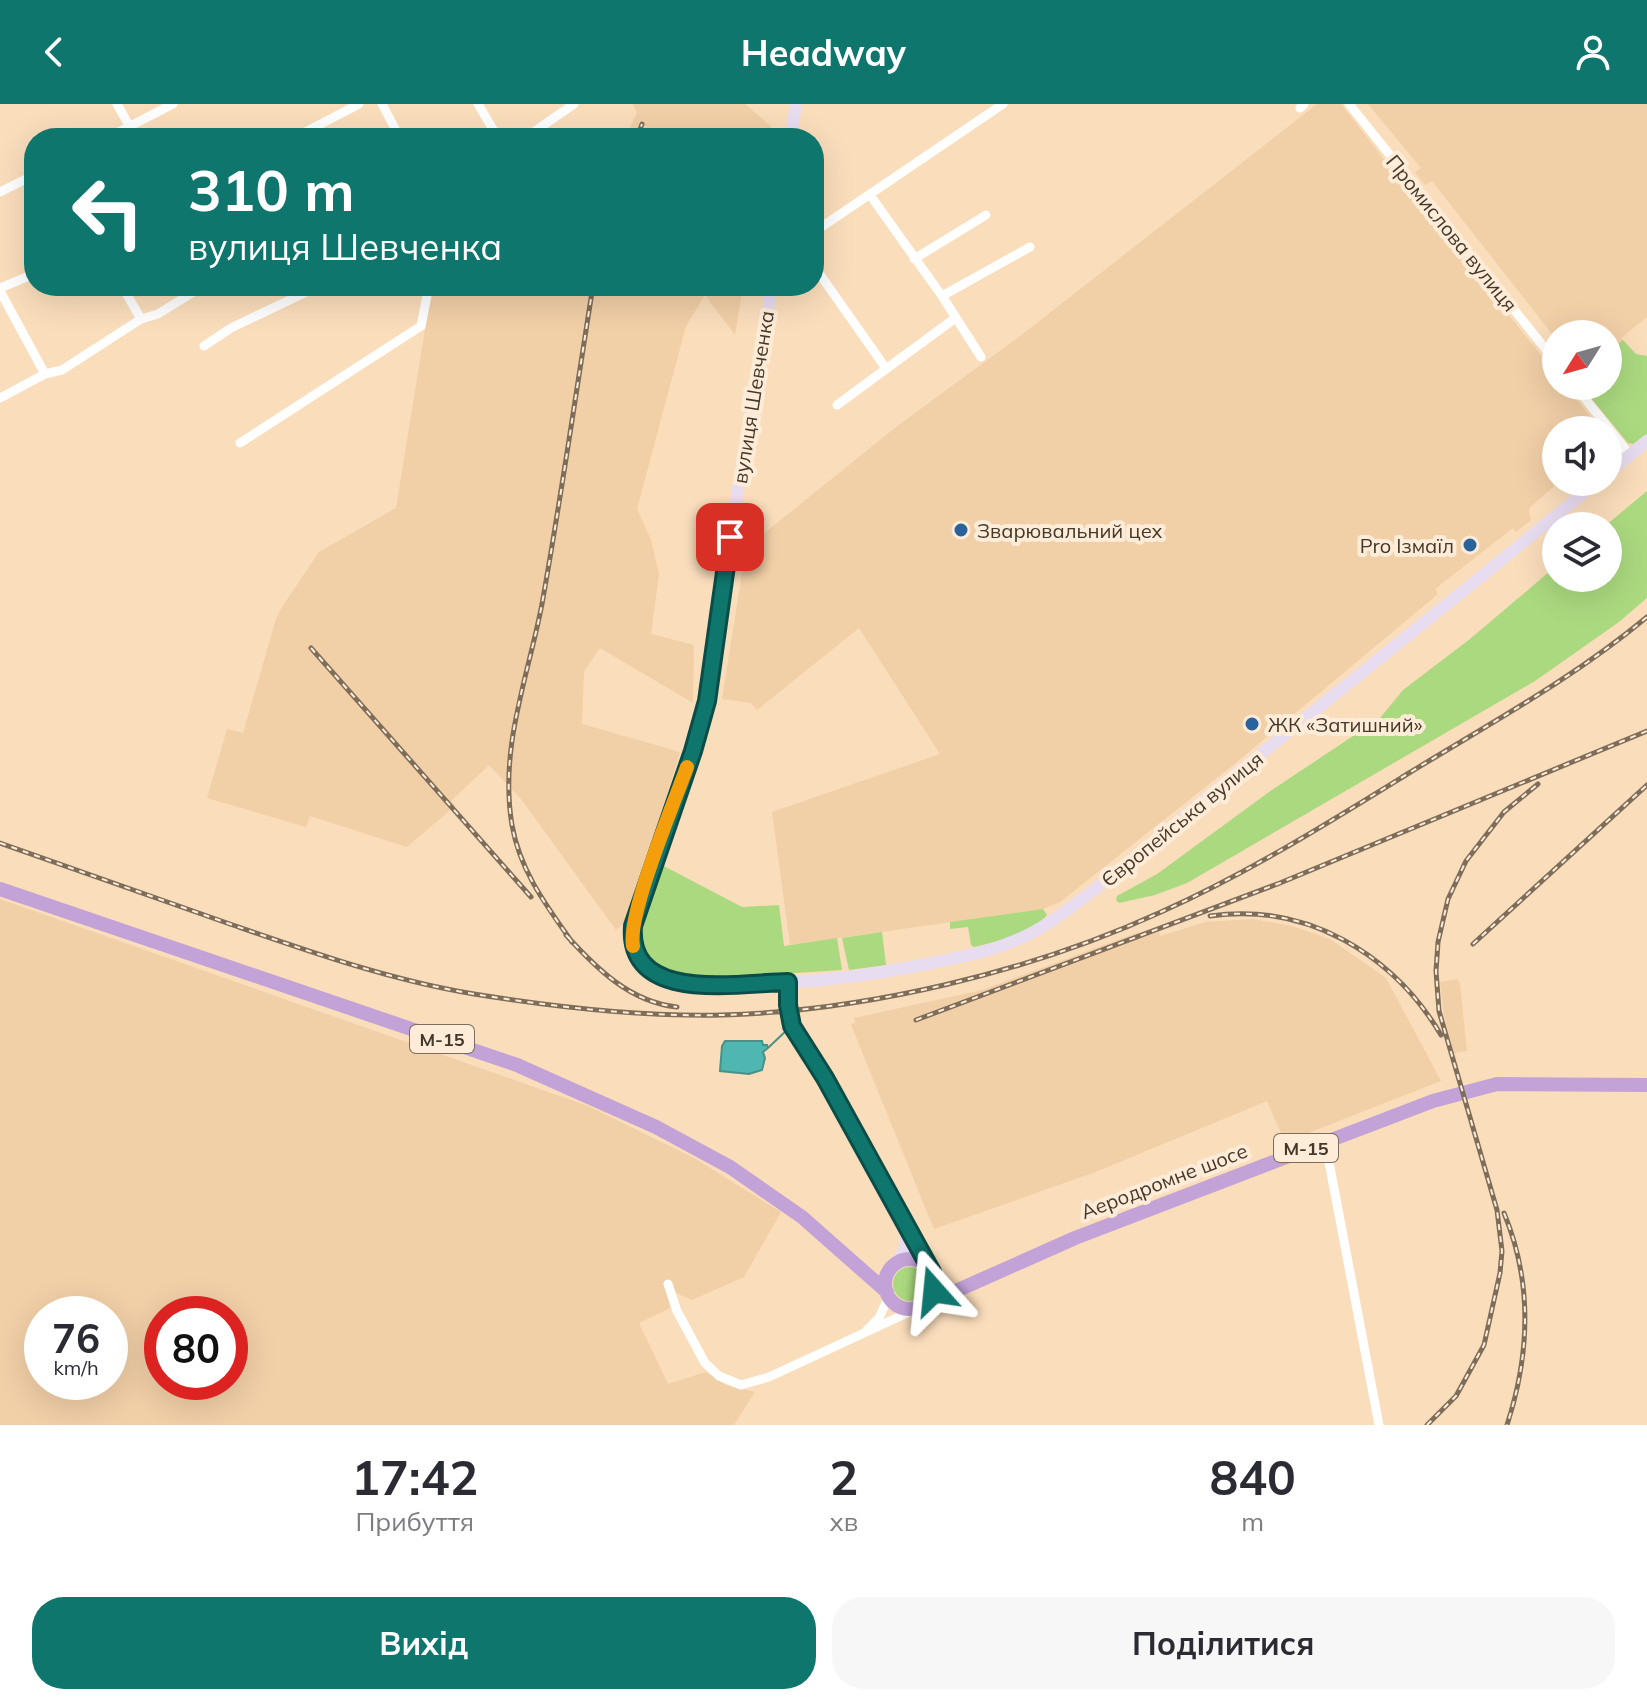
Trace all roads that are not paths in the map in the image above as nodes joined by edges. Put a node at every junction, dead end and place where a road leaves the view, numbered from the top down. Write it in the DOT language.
graph roads {
  1 [pos="117,104"];
  2 [pos="173,104"];
  3 [pos="359,104"];
  4 [pos="382,104"];
  5 [pos="478,104"];
  6 [pos="796,104"];
  7 [pos="1003,104"];
  8 [pos="1349,104"];
  9 [pos="571,105"];
  10 [pos="130,127"];
  11 [pos="313,128"];
  12 [pos="395,128"];
  13 [pos="492,128"];
  14 [pos="539,128"];
  15 [pos="792,128"];
  16 [pos="24,180"];
  17 [pos="0,192"];
  18 [pos="870,195"];
  19 [pos="986,215"];
  20 [pos="824,225"];
  21 [pos="1030,247"];
  22 [pos="914,259"];
  23 [pos="24,279"];
  24 [pos="824,280"];
  25 [pos="0,290"];
  26 [pos="128,296"];
  27 [pos="187,296"];
  28 [pos="298,296"];
  29 [pos="427,296"];
  30 [pos="770,296"];
  31 [pos="942,296"];
  32 [pos="141,319"];
  33 [pos="954,319"];
  34 [pos="1542,345"];
  35 [pos="204,346"];
  36 [pos="981,357"];
  37 [pos="885,367"];
  38 [pos="45,374"];
  39 [pos="0,398"];
  40 [pos="1586,400"];
  41 [pos="837,405"];
  42 [pos="1647,441"];
  43 [pos="240,443"];
  44 [pos="1630,455"];
  45 [pos="1622,462"];
  46 [pos="1580,496"];
  47 [pos="0,889"];
  48 [pos="788,982"];
  49 [pos="1647,1085"];
  50 [pos="1325,1141"];
  51 [pos="903,1220"];
  52 [pos="851,1258"];
  53 [pos="896,1264"];
  54 [pos="931,1270"];
  55 [pos="979,1279"];
  56 [pos="668,1284"];
  57 [pos="888,1294"];
  58 [pos="920,1307"];
  59 [pos="862,1335"];
  60 [pos="1379,1425"];
  1 -- 10 [label="street"];
  2 -- 10 [label="street"];
  3 -- 11 [label="street"];
  4 -- 12 [label="street"];
  5 -- 13 [label="street"];
  6 -- 15 [label="main road"];
  7 -- 18 [label="street"];
  8 -- 34 [label="street, Промислова вулиця"];
  9 -- 14 [label="street"];
  16 -- 17 [label="street"];
  18 -- 20 [label="street"];
  18 -- 22 [label="street"];
  19 -- 22 [label="street"];
  21 -- 31 [label="street"];
  22 -- 31 [label="street"];
  23 -- 25 [label="street"];
  24 -- 37 [label="street"];
  25 -- 38 [label="street"];
  26 -- 32 [label="street"];
  27 -- 32 [label="street"];
  28 -- 35 [label="street"];
  29 -- 43 [label="street"];
  30 -- 48 [label="main road, вулиця Шевченка"];
  31 -- 33 [label="street"];
  32 -- 38 [label="street"];
  33 -- 36 [label="street"];
  33 -- 37 [label="street"];
  37 -- 41 [label="street"];
  38 -- 39 [label="street"];
  40 -- 44 [label="street"];
  42 -- 44 [label="main road"];
  44 -- 45 [label="main road"];
  46 -- 48 [label="main road, Європейська вулиця"];
  47 -- 52 [label="highway, М-15"];
  48 -- 51 [label="main road"];
  49 -- 50 [label="highway, Аеродромне шосе / М-15"];
  50 -- 55 [label="highway, Аеродромне шосе / М-15"];
  50 -- 60 [label="street"];
  51 -- 53 [label="main road"];
  51 -- 54 [label="main road"];
  52 -- 53 [label="highway, М-15"];
  52 -- 57 [label="highway, М-15"];
  53 -- 54 [label="highway, М-15"];
  53 -- 57 [label="highway"];
  54 -- 55 [label="highway, Аеродромне шосе / М-15"];
  54 -- 58 [label="highway"];
  55 -- 58 [label="highway, Аеродромне шосе / М-15"];
  56 -- 59 [label="street, Аеродромне шосе"];
  57 -- 58 [label="highway, М-15"];
  57 -- 59 [label="street, Аеродромне шосе"];
  58 -- 59 [label="street, Аеродромне шосе"];
}
